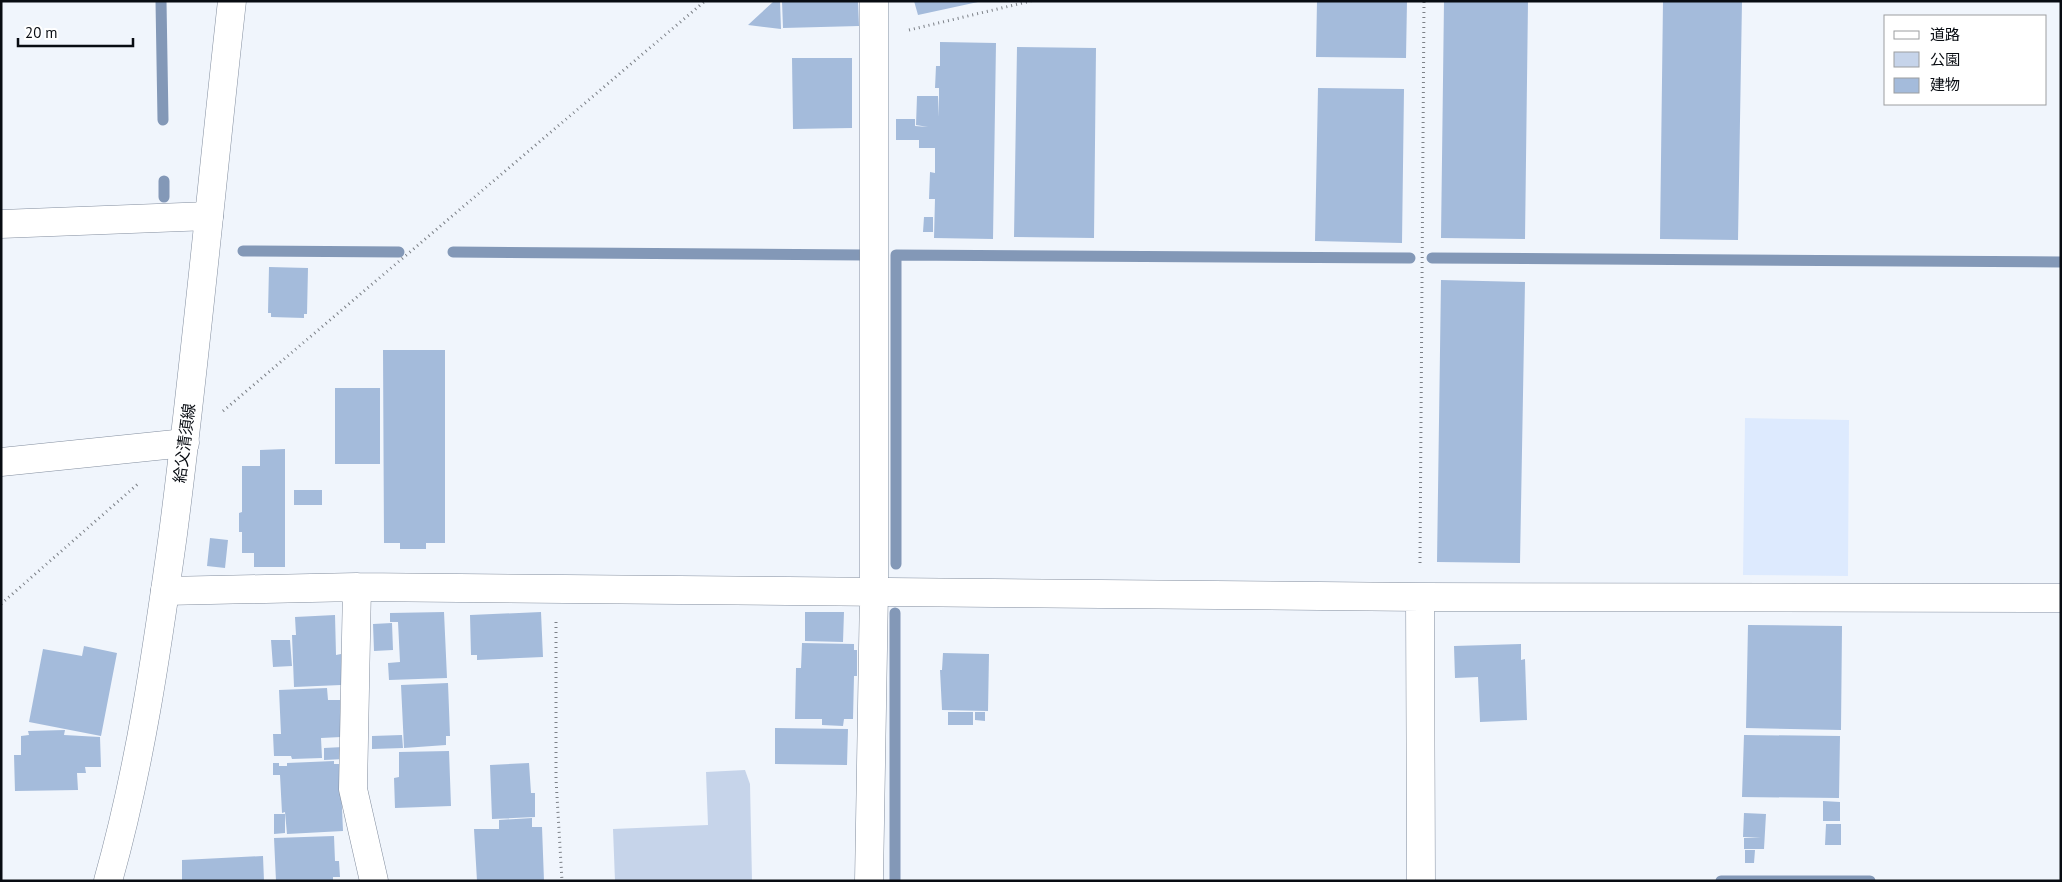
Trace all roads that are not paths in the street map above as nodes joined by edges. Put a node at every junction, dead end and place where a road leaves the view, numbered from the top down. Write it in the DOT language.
graph roads {
  1 [pos="232,1"];
  2 [pos="874,1"];
  3 [pos="209,216"];
  4 [pos="1,224"];
  5 [pos="185,444"];
  6 [pos="1,462"];
  7 [pos="358,587"];
  8 [pos="165,591"];
  9 [pos="874,591"];
  10 [pos="1420,597"];
  11 [pos="2061,598"];
  12 [pos="108,881"];
  13 [pos="374,881"];
  14 [pos="869,881"];
  15 [pos="1421,881"];
  1 -- 3 [label="street, 給父清須線"];
  2 -- 9 [label="street"];
  3 -- 4 [label="street"];
  3 -- 5 [label="street, 給父清須線"];
  5 -- 6 [label="street"];
  5 -- 8 [label="street, 給父清須線"];
  7 -- 8 [label="street"];
  7 -- 9 [label="street"];
  7 -- 13 [label="street"];
  8 -- 12 [label="street, 給父清須線"];
  9 -- 10 [label="street"];
  9 -- 14 [label="street"];
  10 -- 11 [label="street"];
  10 -- 15 [label="street"];
}
